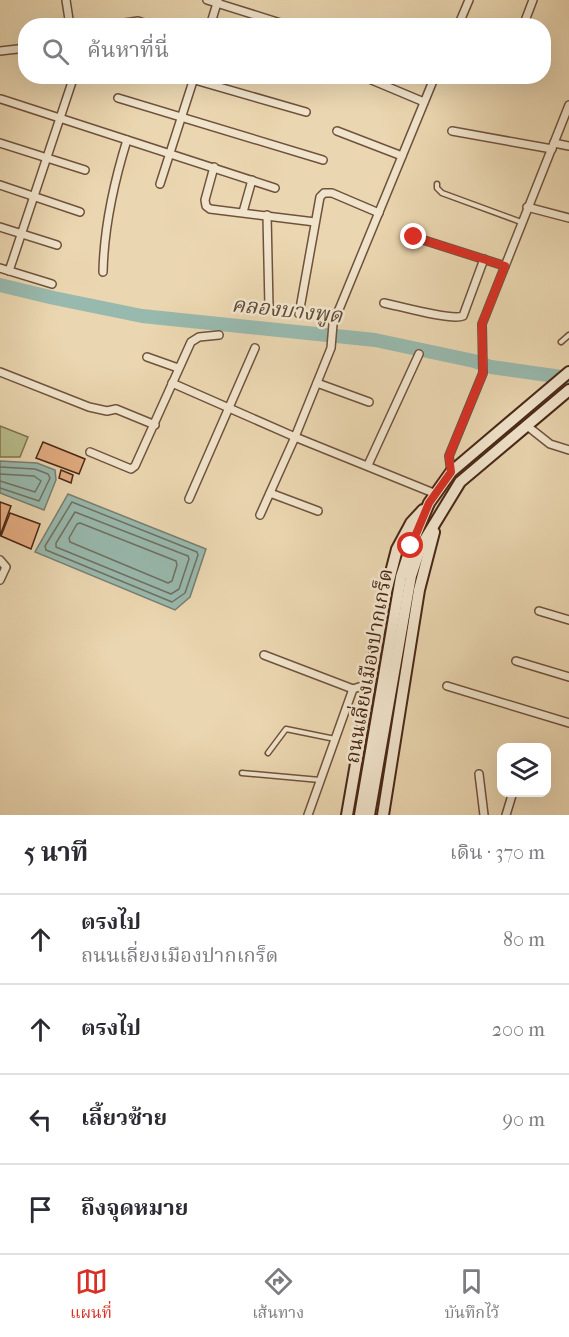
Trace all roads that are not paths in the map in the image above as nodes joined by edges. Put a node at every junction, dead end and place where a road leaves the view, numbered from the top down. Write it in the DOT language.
graph roads {
  1 [pos="66,0"];
  2 [pos="207,0"];
  3 [pos="469,0"];
  4 [pos="533,0"];
  5 [pos="218,2"];
  6 [pos="69,18"];
  7 [pos="213,18"];
  8 [pos="266,18"];
  9 [pos="461,18"];
  10 [pos="526,18"];
  11 [pos="18,49"];
  12 [pos="0,51"];
  13 [pos="72,84"];
  14 [pos="192,84"];
  15 [pos="214,84"];
  16 [pos="381,84"];
  17 [pos="432,84"];
  18 [pos="118,98"];
  19 [pos="1,99"];
  20 [pos="424,102"];
  21 [pos="569,105"];
  22 [pos="306,112"];
  23 [pos="181,117"];
  24 [pos="59,119"];
  25 [pos="566,121"];
  26 [pos="337,131"];
  27 [pos="452,131"];
  28 [pos="127,140"];
  29 [pos="0,143"];
  30 [pos="553,146"];
  31 [pos="569,146"];
  32 [pos="170,153"];
  33 [pos="402,156"];
  34 [pos="46,158"];
  35 [pos="323,160"];
  36 [pos="214,167"];
  37 [pos="85,170"];
  38 [pos="252,180"];
  39 [pos="160,184"];
  40 [pos="437,184"];
  41 [pos="0,185"];
  42 [pos="275,188"];
  43 [pos="33,196"];
  44 [pos="527,207"];
  45 [pos="80,212"];
  46 [pos="243,212"];
  47 [pos="379,213"];
  48 [pos="267,215"];
  49 [pos="569,218"];
  50 [pos="315,222"];
  51 [pos="521,222"];
  52 [pos="0,227"];
  53 [pos="21,233"];
  54 [pos="414,237"];
  55 [pos="57,245"];
  56 [pos="484,259"];
  57 [pos="505,266"];
  58 [pos="0,268"];
  59 [pos="9,271"];
  60 [pos="103,272"];
  61 [pos="52,284"];
  62 [pos="384,303"];
  63 [pos="269,307"];
  64 [pos="299,314"];
  65 [pos="219,335"];
  66 [pos="569,335"];
  67 [pos="561,342"];
  68 [pos="255,348"];
  69 [pos="419,354"];
  70 [pos="147,357"];
  71 [pos="178,368"];
  72 [pos="0,372"];
  73 [pos="569,372"];
  74 [pos="317,382"];
  75 [pos="172,383"];
  76 [pos="569,390"];
  77 [pos="369,402"];
  78 [pos="230,407"];
  79 [pos="154,425"];
  80 [pos="526,425"];
  81 [pos="295,437"];
  82 [pos="569,450"];
  83 [pos="90,452"];
  84 [pos="368,465"];
  85 [pos="451,472"];
  86 [pos="270,493"];
  87 [pos="433,498"];
  88 [pos="189,499"];
  89 [pos="318,511"];
  90 [pos="260,515"];
  91 [pos="438,517"];
  92 [pos="0,560"];
  93 [pos="0,580"];
  94 [pos="539,611"];
  95 [pos="569,620"];
  96 [pos="264,655"];
  97 [pos="516,661"];
  98 [pos="569,677"];
  99 [pos="387,682"];
  100 [pos="370,686"];
  101 [pos="447,686"];
  102 [pos="353,689"];
  103 [pos="569,723"];
  104 [pos="335,739"];
  105 [pos="268,753"];
  106 [pos="242,774"];
  107 [pos="479,774"];
  108 [pos="321,780"];
  109 [pos="511,797"];
  110 [pos="348,809"];
  111 [pos="384,810"];
  112 [pos="308,815"];
  113 [pos="359,815"];
  114 [pos="369,815"];
  115 [pos="376,815"];
  116 [pos="484,815"];
  117 [pos="506,815"];
  1 -- 6 [label="street"];
  2 -- 5 [label="street"];
  3 -- 9 [label="street"];
  4 -- 10 [label="street"];
  5 -- 7 [label="street"];
  5 -- 8 [label="street"];
  11 -- 12 [label="street"];
  13 -- 24 [label="street"];
  14 -- 23 [label="street"];
  15 -- 22 [label="street"];
  16 -- 20 [label="street"];
  17 -- 20 [label="street"];
  18 -- 23 [label="street"];
  19 -- 24 [label="street"];
  20 -- 33 [label="street"];
  21 -- 25 [label="street"];
  23 -- 32 [label="street"];
  23 -- 35 [label="street"];
  24 -- 28 [label="street"];
  24 -- 34 [label="street"];
  25 -- 30 [label="street"];
  26 -- 33 [label="street"];
  27 -- 30 [label="street"];
  28 -- 32 [label="street"];
  28 -- 60 [label="street"];
  29 -- 34 [label="street"];
  30 -- 31 [label="street"];
  30 -- 44 [label="street"];
  32 -- 36 [label="street"];
  32 -- 39 [label="street"];
  33 -- 47 [label="street"];
  34 -- 37 [label="street"];
  34 -- 43 [label="street"];
  36 -- 38 [label="street"];
  36 -- 46 [label="street"];
  38 -- 42 [label="street"];
  38 -- 46 [label="street"];
  40 -- 51 [label="lane"];
  41 -- 43 [label="street"];
  43 -- 45 [label="street"];
  43 -- 53 [label="street"];
  44 -- 49 [label="street"];
  44 -- 51 [label="street"];
  46 -- 48 [label="street"];
  47 -- 50 [label="street"];
  47 -- 74 [label="street"];
  48 -- 50 [label="street"];
  48 -- 63 [label="street"];
  50 -- 64 [label="street"];
  51 -- 57 [label="street"];
  52 -- 53 [label="street"];
  53 -- 55 [label="street"];
  53 -- 59 [label="street"];
  54 -- 56 [label="street"];
  56 -- 57 [label="street"];
  56 -- 62 [label="street"];
  57 -- 85 [label="street"];
  58 -- 59 [label="street"];
  59 -- 61 [label="street"];
  65 -- 71 [label="street"];
  66 -- 67 [label="lane"];
  68 -- 78 [label="street"];
  69 -- 84 [label="street"];
  70 -- 71 [label="street"];
  71 -- 75 [label="street"];
  72 -- 79 [label="street"];
  73 -- 85 [label="main road, ถนนเลี่ยงเมืองปากเกร็ด"];
  74 -- 77 [label="street"];
  74 -- 81 [label="street"];
  75 -- 78 [label="street"];
  75 -- 79 [label="street"];
  76 -- 80 [label="main road, ถนนเลี่ยงเมืองปากเกร็ด"];
  78 -- 81 [label="street"];
  78 -- 88 [label="street"];
  79 -- 83 [label="street"];
  80 -- 82 [label="street"];
  80 -- 91 [label="main road, ถนนเลี่ยงเมืองปากเกร็ด"];
  81 -- 84 [label="street"];
  81 -- 86 [label="street"];
  84 -- 87 [label="street"];
  85 -- 87 [label="main road, ถนนเลี่ยงเมืองปากเกร็ด"];
  86 -- 89 [label="street"];
  86 -- 90 [label="street"];
  87 -- 99 [label="main road, ถนนเลี่ยงเมืองปากเกร็ด"];
  87 -- 100 [label="main road"];
  91 -- 99 [label="main road, ถนนเลี่ยงเมืองปากเกร็ด"];
  91 -- 111 [label="main road"];
  92 -- 93 [label="street"];
  94 -- 95 [label="street"];
  96 -- 102 [label="street"];
  97 -- 98 [label="street"];
  99 -- 113 [label="main road, ถนนเลี่ยงเมืองปากเกร็ด"];
  99 -- 114 [label="main road, ถนนเลี่ยงเมืองปากเกร็ด"];
  100 -- 102 [label="street"];
  100 -- 110 [label="main road"];
  101 -- 103 [label="street"];
  102 -- 104 [label="street"];
  104 -- 105 [label="lane"];
  104 -- 108 [label="street"];
  106 -- 108 [label="lane"];
  107 -- 116 [label="street"];
  108 -- 112 [label="street"];
  109 -- 117 [label="street"];
  110 -- 113 [label="main road"];
  111 -- 115 [label="main road"];
}
